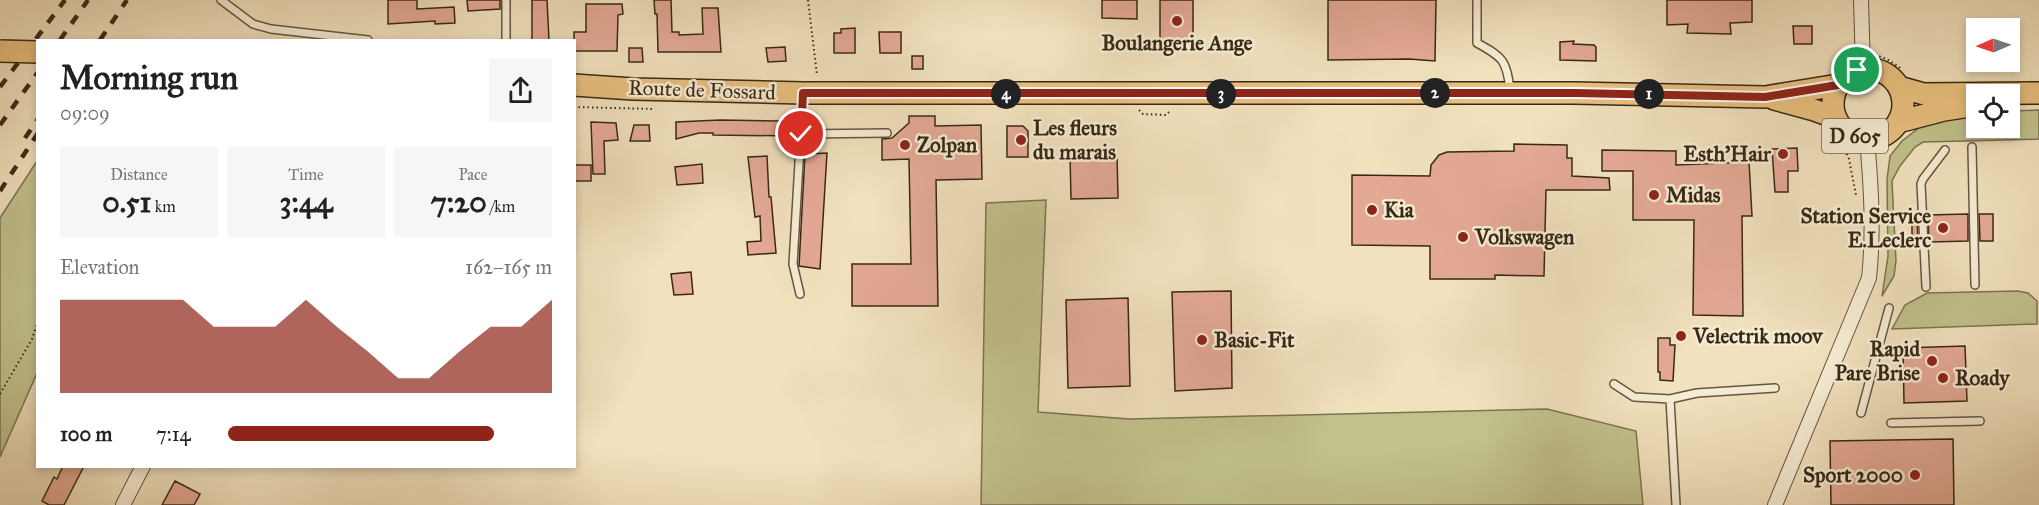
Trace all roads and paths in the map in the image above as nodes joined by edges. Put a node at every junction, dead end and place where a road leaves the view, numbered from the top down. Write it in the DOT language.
graph roads {
  1 [pos="220,0"];
  2 [pos="506,0"];
  3 [pos="808,0"];
  4 [pos="1477,0"];
  5 [pos="1861,0"];
  6 [pos="359,39"];
  7 [pos="506,39"];
  8 [pos="0,51"];
  9 [pos="36,51"];
  10 [pos="1863,69"];
  11 [pos="576,85"];
  12 [pos="1838,85"];
  13 [pos="1899,87"];
  14 [pos="811,93"];
  15 [pos="1511,93"];
  16 [pos="2039,93"];
  17 [pos="2020,95"];
  18 [pos="1765,97"];
  19 [pos="1966,99"];
  20 [pos="1966,102"];
  21 [pos="2020,102"];
  22 [pos="2039,102"];
  23 [pos="1836,118"];
  24 [pos="1898,122"];
  25 [pos="887,133"];
  26 [pos="801,134"];
  27 [pos="1867,139"];
  28 [pos="1972,147"];
  29 [pos="1945,150"];
  30 [pos="1849,159"];
  31 [pos="1857,203"];
  32 [pos="1975,285"];
  33 [pos="1926,287"];
  34 [pos="800,294"];
  35 [pos="1889,308"];
  36 [pos="36,327"];
  37 [pos="1614,384"];
  38 [pos="1775,388"];
  39 [pos="0,394"];
  40 [pos="1670,399"];
  41 [pos="1861,413"];
  42 [pos="1980,421"];
  43 [pos="1891,423"];
  44 [pos="141,468"];
  45 [pos="123,505"];
  46 [pos="1676,505"];
  47 [pos="1775,505"];
  1 -- 6 [label="lane"];
  2 -- 7 [label="lane"];
  3 -- 14 [label="path"];
  4 -- 15 [label="lane"];
  5 -- 10 [label="street"];
  8 -- 9 [label="main road, bridge"];
  10 -- 12 [label="main road, D 605"];
  10 -- 13 [label="main road, D 605"];
  11 -- 14 [label="main road, Route de Fossard / D 605"];
  12 -- 18 [label="main road, D 605"];
  12 -- 23 [label="main road, D 605"];
  13 -- 19 [label="main road, D 605"];
  13 -- 24 [label="main road, D 605"];
  14 -- 15 [label="main road, Route de Fossard / D 605"];
  14 -- 26 [label="lane"];
  15 -- 18 [label="main road, Route de Fossard / D 605"];
  16 -- 17 [label="main road, D 605"];
  18 -- 23 [label="main road, D 605"];
  20 -- 24 [label="main road, D 605"];
  21 -- 22 [label="main road"];
  23 -- 27 [label="main road, D 605"];
  24 -- 27 [label="main road, D 605"];
  25 -- 26 [label="lane"];
  26 -- 34 [label="lane"];
  27 -- 47 [label="street"];
  28 -- 32 [label="lane"];
  29 -- 33 [label="lane"];
  30 -- 31 [label="path"];
  35 -- 41 [label="lane"];
  36 -- 39 [label="path"];
  37 -- 40 [label="lane"];
  38 -- 40 [label="lane"];
  40 -- 46 [label="lane"];
  42 -- 43 [label="lane"];
  44 -- 45 [label="street"];
}
